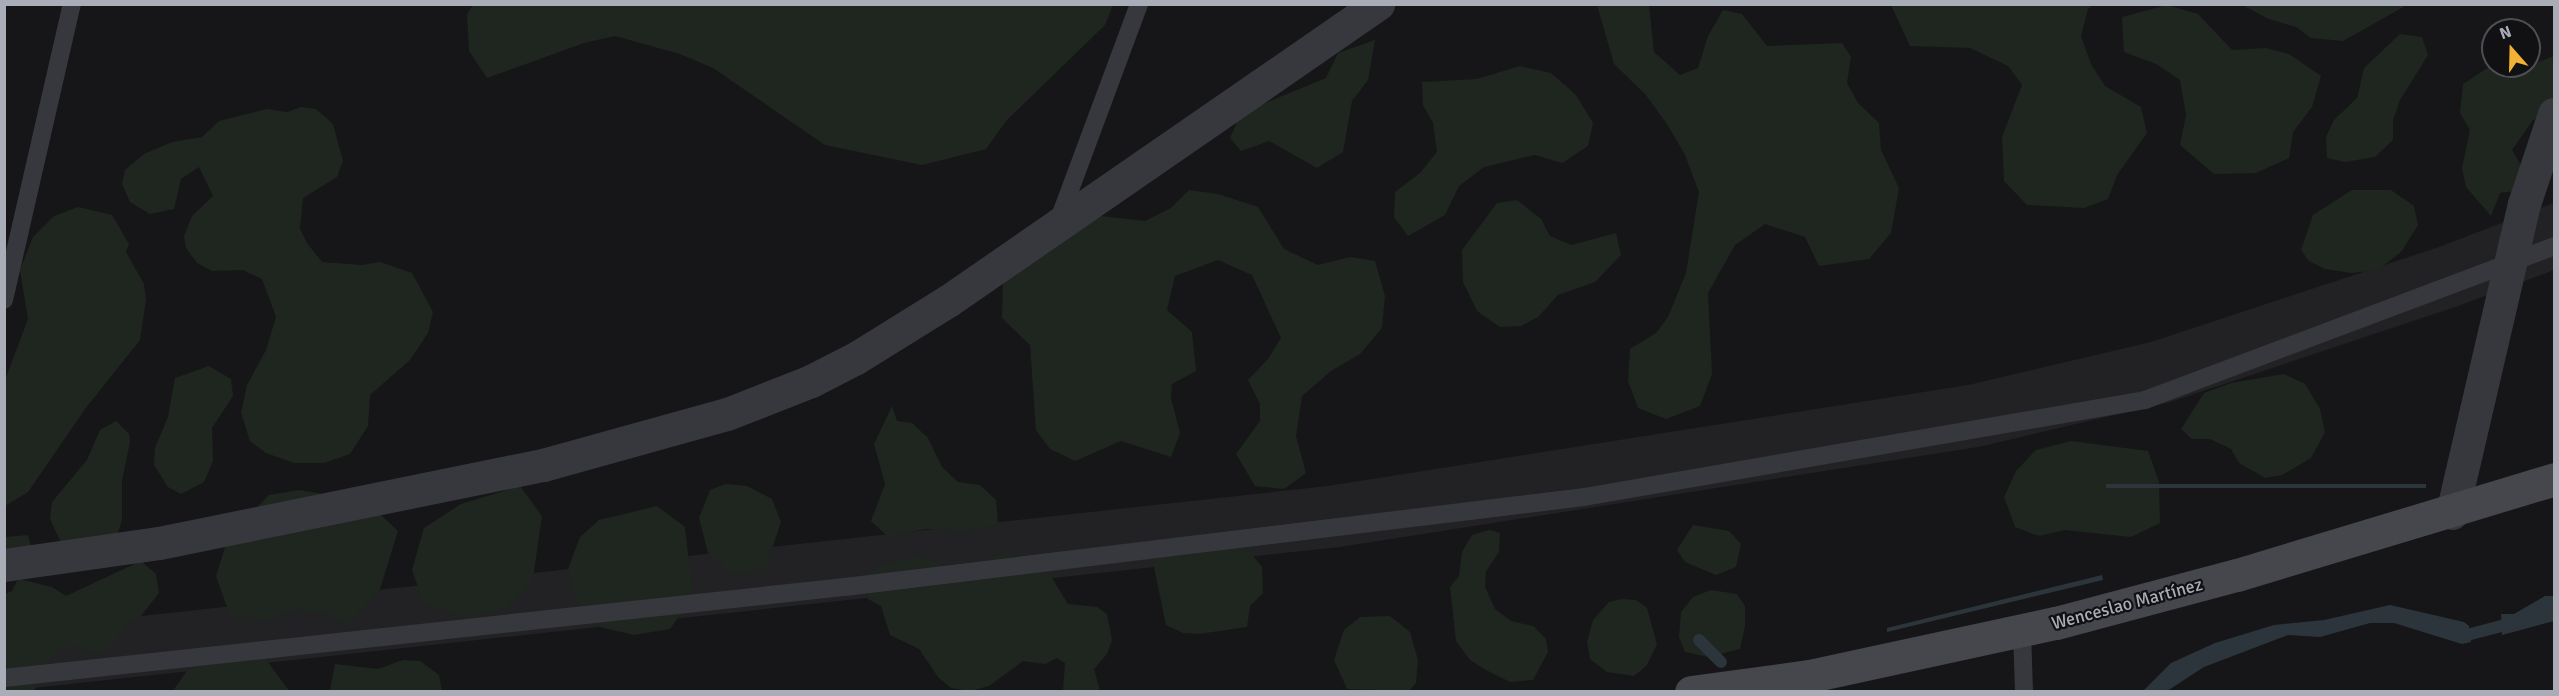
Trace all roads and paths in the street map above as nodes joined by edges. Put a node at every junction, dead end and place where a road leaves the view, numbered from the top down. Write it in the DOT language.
graph roads {
  1 [pos="72,4"];
  2 [pos="1139,4"];
  3 [pos="1378,4"];
  4 [pos="2554,114"];
  5 [pos="1057,225"];
  6 [pos="2554,246"];
  7 [pos="2511,263"];
  8 [pos="4,300"];
  9 [pos="2553,485"];
  10 [pos="2451,513"];
  11 [pos="4,565"];
  12 [pos="2022,631"];
  13 [pos="4,678"];
  14 [pos="1691,692"];
  15 [pos="2024,692"];
  1 -- 8 [label="lane"];
  2 -- 5 [label="lane"];
  3 -- 5 [label="street"];
  4 -- 7 [label="street"];
  5 -- 11 [label="street"];
  6 -- 7 [label="lane"];
  7 -- 10 [label="street"];
  7 -- 13 [label="lane"];
  9 -- 10 [label="main road, Wenceslao Martínez"];
  10 -- 12 [label="main road, Wenceslao Martínez"];
  12 -- 14 [label="main road, Wenceslao Martínez"];
  12 -- 15 [label="lane"];
}
